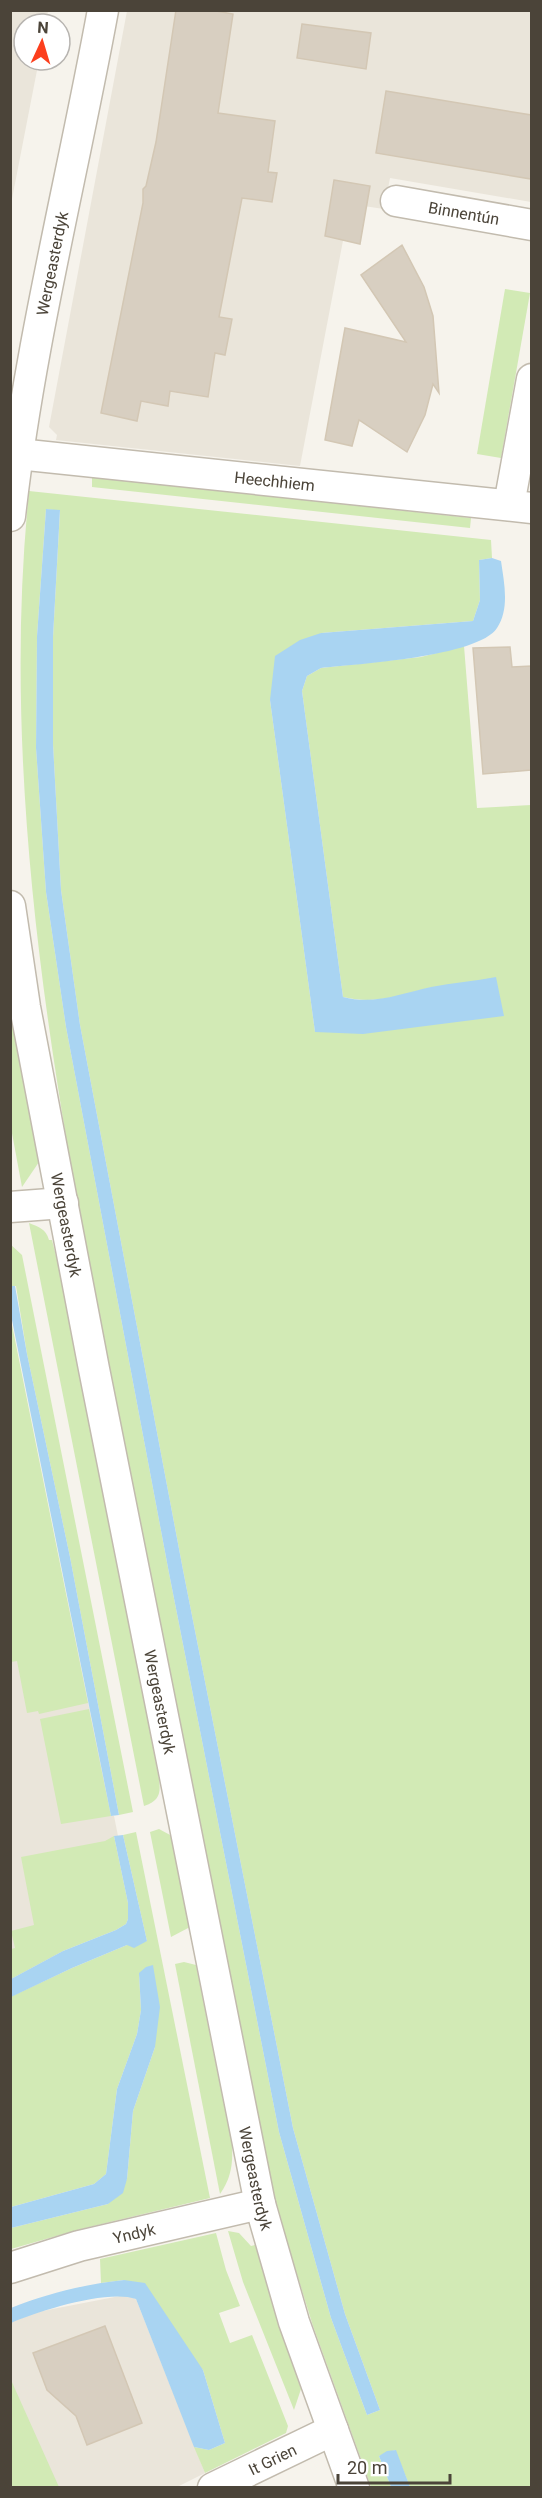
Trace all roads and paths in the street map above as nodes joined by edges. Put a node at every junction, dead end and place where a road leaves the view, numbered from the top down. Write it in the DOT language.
graph roads {
  1 [pos="103,10"];
  2 [pos="396,201"];
  3 [pos="531,225"];
  4 [pos="531,378"];
  5 [pos="18,454"];
  6 [pos="520,506"];
  7 [pos="10,516"];
  8 [pos="10,906"];
  9 [pos="63,1203"];
  10 [pos="10,1208"];
  11 [pos="260,2204"];
  12 [pos="10,2268"];
  13 [pos="333,2430"];
  14 [pos="213,2487"];
  15 [pos="354,2487"];
  1 -- 5 [label="street, Wergeasterdyk"];
  2 -- 3 [label="street, Binnentún"];
  4 -- 6 [label="street"];
  5 -- 6 [label="street, Heechhiem"];
  5 -- 7 [label="street, Wergeasterdyk"];
  8 -- 9 [label="street, Wergeasterdyk"];
  9 -- 10 [label="street"];
  9 -- 11 [label="street, Wergeasterdyk"];
  11 -- 12 [label="street, Yndyk"];
  11 -- 13 [label="street, Wergeasterdyk"];
  13 -- 14 [label="street, It Grien"];
  13 -- 15 [label="street, Wergeasterdyk"];
}
